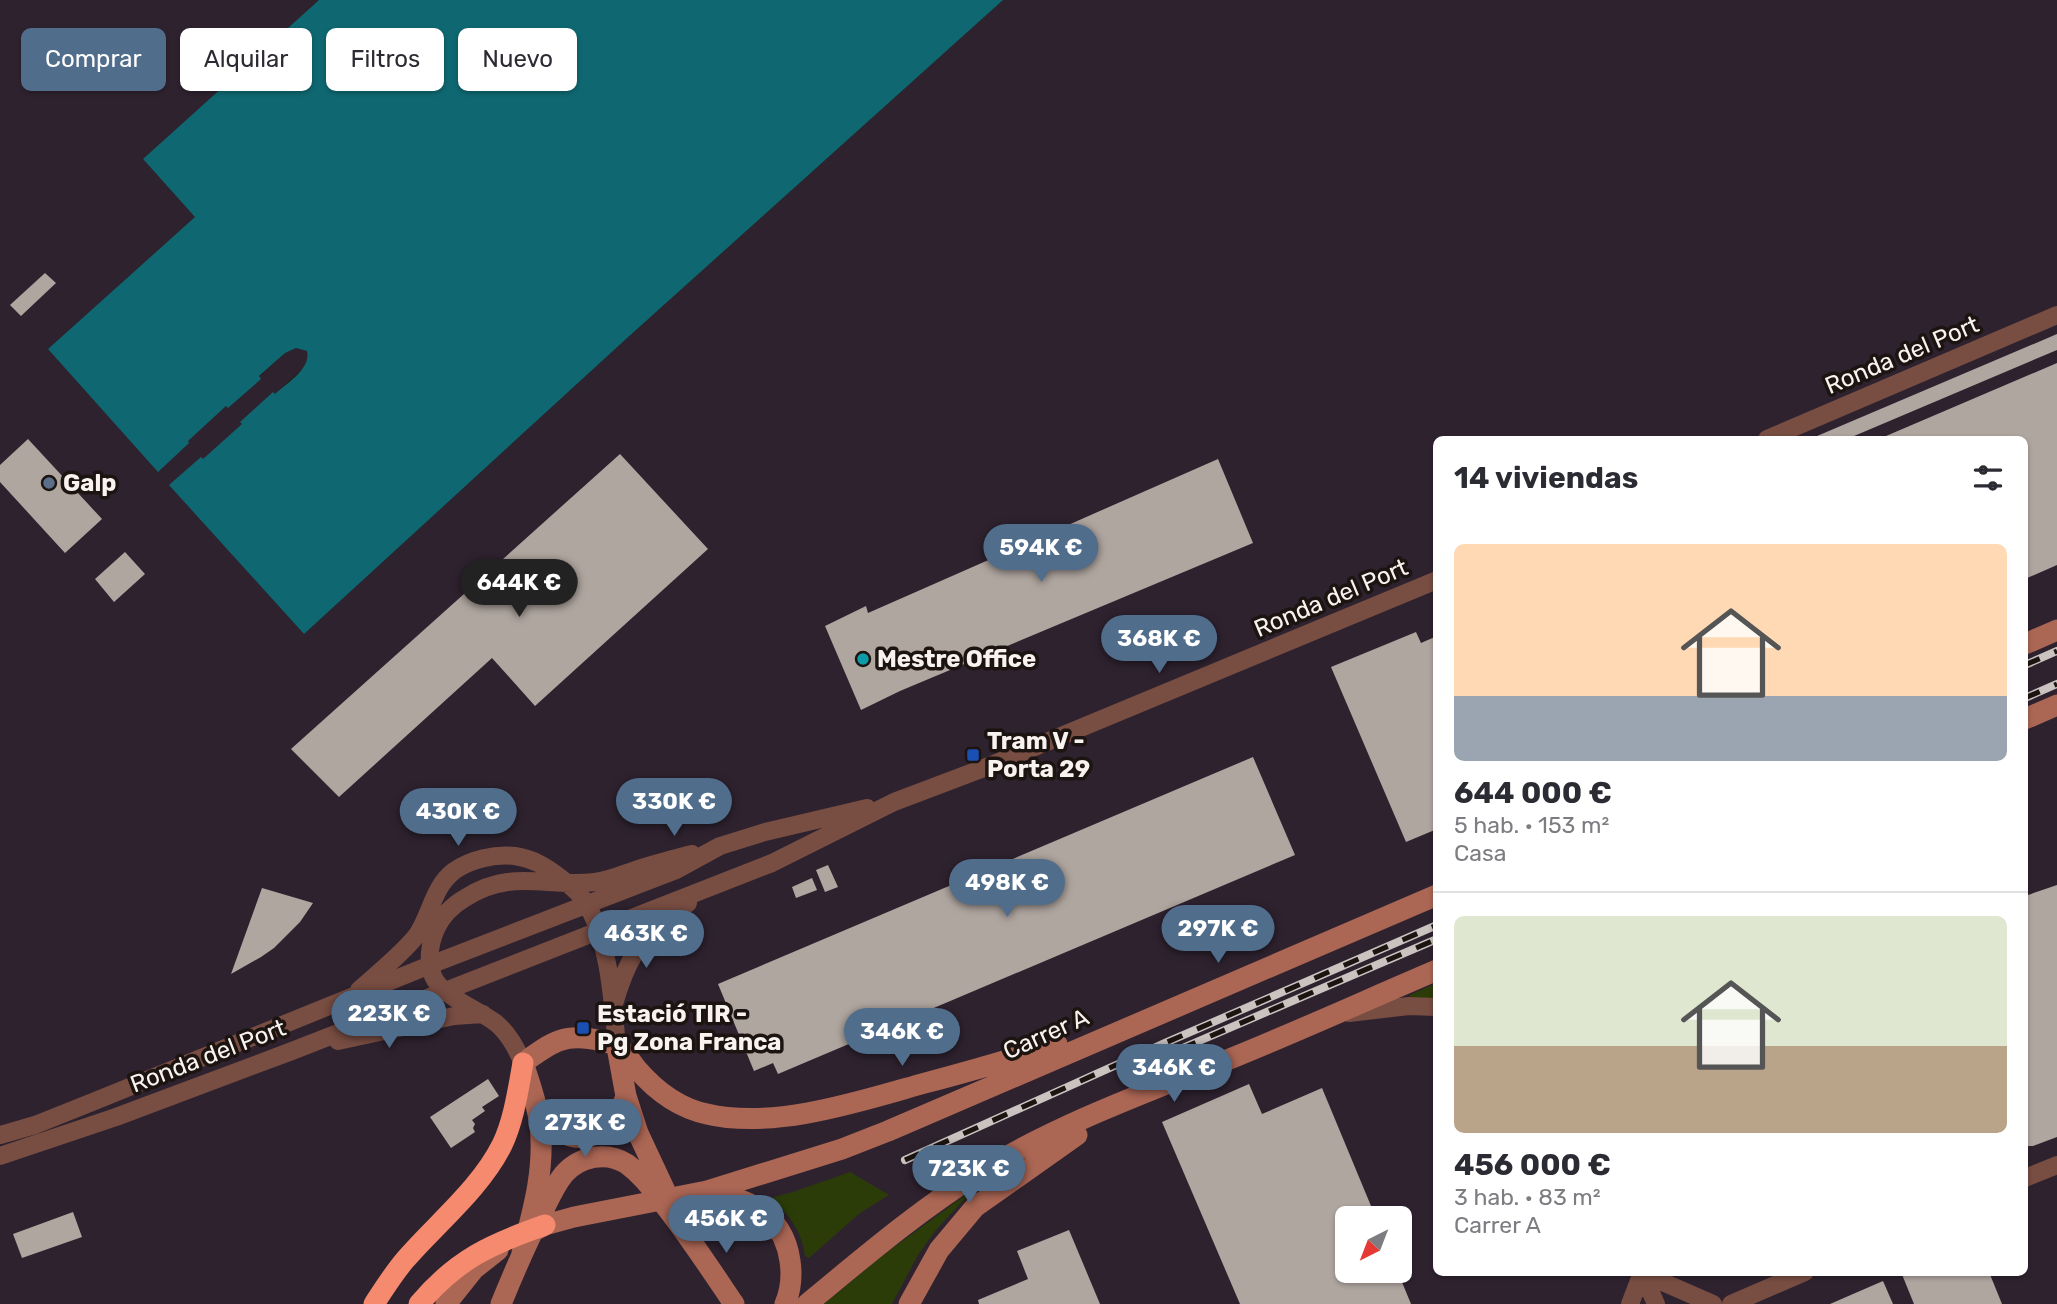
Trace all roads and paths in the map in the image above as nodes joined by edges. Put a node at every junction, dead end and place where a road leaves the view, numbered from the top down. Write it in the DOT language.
graph roads {
  1 [pos="2057,316"];
  2 [pos="1774,436"];
  3 [pos="1433,582"];
  4 [pos="2057,630"];
  5 [pos="2028,643"];
  6 [pos="2057,705"];
  7 [pos="2028,718"];
  8 [pos="894,802"];
  9 [pos="720,846"];
  10 [pos="568,884"];
  11 [pos="712,886"];
  12 [pos="1433,897"];
  13 [pos="587,904"];
  14 [pos="598,930"];
  15 [pos="430,965"];
  16 [pos="1433,972"];
  17 [pos="445,991"];
  18 [pos="1192,999"];
  19 [pos="328,1007"];
  20 [pos="612,1007"];
  21 [pos="1433,1007"];
  22 [pos="483,1014"];
  23 [pos="1332,1015"];
  24 [pos="617,1045"];
  25 [pos="292,1051"];
  26 [pos="523,1063"];
  27 [pos="626,1096"];
  28 [pos="1128,1100"];
  29 [pos="536,1102"];
  30 [pos="0,1135"];
  31 [pos="0,1156"];
  32 [pos="2057,1165"];
  33 [pos="2028,1177"];
  34 [pos="707,1191"];
  35 [pos="545,1225"];
  36 [pos="683,1229"];
  37 [pos="522,1253"];
  38 [pos="1641,1276"];
  39 [pos="1643,1276"];
  40 [pos="1649,1276"];
  41 [pos="1796,1276"];
  42 [pos="430,1301"];
  43 [pos="374,1304"];
  44 [pos="501,1304"];
  45 [pos="734,1304"];
  46 [pos="785,1304"];
  47 [pos="807,1304"];
  48 [pos="909,1304"];
  49 [pos="1630,1304"];
  50 [pos="1656,1304"];
  51 [pos="1713,1304"];
  52 [pos="1731,1304"];
  1 -- 2 [label="street, Ronda del Port"];
  3 -- 8 [label="street, Ronda del Port"];
  4 -- 5 [label="main road"];
  6 -- 7 [label="main road"];
  8 -- 9 [label="street, Ronda del Port"];
  8 -- 11 [label="street, Ronda del Port"];
  9 -- 10 [label="street"];
  9 -- 13 [label="street, Ronda del Port"];
  10 -- 13 [label="street"];
  10 -- 15 [label="street"];
  10 -- 19 [label="street"];
  11 -- 14 [label="street, Ronda del Port"];
  11 -- 20 [label="street"];
  12 -- 18 [label="main road, Carrer A"];
  13 -- 14 [label="street"];
  13 -- 15 [label="street, Ronda del Port"];
  14 -- 17 [label="street, Ronda del Port"];
  14 -- 20 [label="street"];
  15 -- 17 [label="street"];
  15 -- 19 [label="street, Ronda del Port"];
  16 -- 23 [label="main road"];
  17 -- 22 [label="street"];
  17 -- 25 [label="street, Ronda del Port"];
  18 -- 24 [label="main road"];
  18 -- 34 [label="main road, Carrer A"];
  19 -- 30 [label="street, Ronda del Port"];
  20 -- 24 [label="street"];
  21 -- 23 [label="street"];
  22 -- 25 [label="street"];
  22 -- 26 [label="street"];
  23 -- 28 [label="main road"];
  24 -- 26 [label="main road"];
  24 -- 27 [label="main road"];
  25 -- 31 [label="street, Ronda del Port"];
  26 -- 29 [label="main road"];
  26 -- 43 [label="highway"];
  27 -- 29 [label="main road"];
  27 -- 36 [label="main road"];
  28 -- 47 [label="main road"];
  28 -- 48 [label="main road"];
  29 -- 37 [label="main road"];
  32 -- 33 [label="street"];
  34 -- 35 [label="main road, Carrer A"];
  34 -- 46 [label="main road"];
  35 -- 42 [label="highway"];
  36 -- 37 [label="main road"];
  36 -- 45 [label="main road"];
  37 -- 44 [label="main road"];
  38 -- 49 [label="street"];
  39 -- 50 [label="street"];
  40 -- 51 [label="street"];
  41 -- 52 [label="street"];
}
